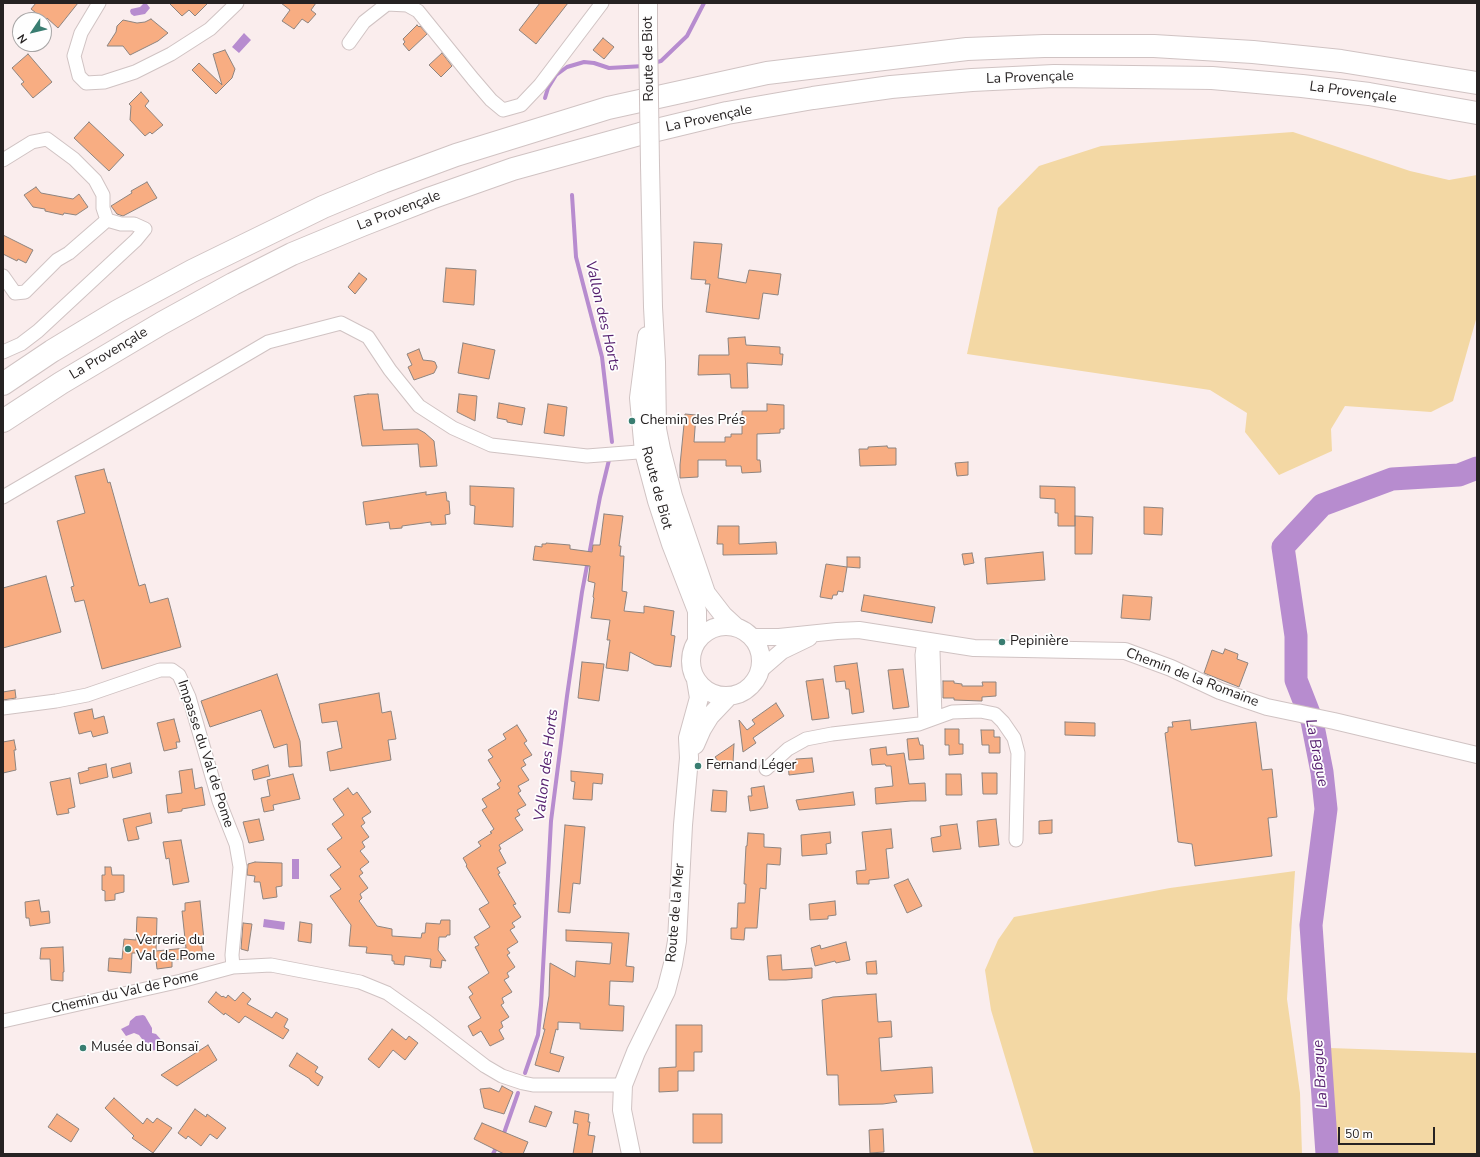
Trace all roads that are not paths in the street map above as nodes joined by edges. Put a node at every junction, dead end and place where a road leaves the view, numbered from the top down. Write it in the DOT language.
graph roads {
  1 [pos="99,3"];
  2 [pos="237,3"];
  3 [pos="602,3"];
  4 [pos="648,3"];
  5 [pos="349,43"];
  6 [pos="1477,83"];
  7 [pos="1477,113"];
  8 [pos="3,160"];
  9 [pos="108,220"];
  10 [pos="3,276"];
  11 [pos="3,352"];
  12 [pos="3,384"];
  13 [pos="3,421"];
  14 [pos="652,450"];
  15 [pos="3,496"];
  16 [pos="736,628"];
  17 [pos="818,634"];
  18 [pos="752,638"];
  19 [pos="697,641"];
  20 [pos="929,641"];
  21 [pos="760,670"];
  22 [pos="696,680"];
  23 [pos="729,696"];
  24 [pos="3,708"];
  25 [pos="930,719"];
  26 [pos="1474,756"];
  27 [pos="689,758"];
  28 [pos="766,769"];
  29 [pos="1016,840"];
  30 [pos="233,967"];
  31 [pos="3,1021"];
  32 [pos="623,1085"];
  33 [pos="631,1154"];
  1 -- 2 [label="street"];
  3 -- 5 [label="street"];
  4 -- 14 [label="main road, Route de Biot, bridge"];
  6 -- 12 [label="highway, La Provençale"];
  7 -- 13 [label="highway, La Provençale"];
  8 -- 9 [label="street"];
  9 -- 10 [label="street"];
  9 -- 11 [label="street"];
  14 -- 15 [label="street"];
  14 -- 16 [label="main road, Route de Biot"];
  14 -- 19 [label="main road, Route de Biot"];
  16 -- 18 [label="main road"];
  16 -- 19 [label="main road"];
  17 -- 18 [label="street, Chemin de la Romaine"];
  17 -- 20 [label="street, Chemin de la Romaine"];
  17 -- 21 [label="street, Chemin de la Romaine"];
  18 -- 21 [label="main road"];
  19 -- 22 [label="main road"];
  20 -- 25 [label="street"];
  20 -- 26 [label="street, Chemin de la Romaine"];
  21 -- 23 [label="main road"];
  22 -- 23 [label="main road"];
  22 -- 27 [label="main road"];
  23 -- 27 [label="main road"];
  24 -- 30 [label="street, Impasse du Val de Pome"];
  25 -- 28 [label="street"];
  25 -- 29 [label="street"];
  27 -- 32 [label="main road, Route de la Mer"];
  30 -- 31 [label="street, Chemin du Val de Pome"];
  30 -- 32 [label="street, Chemin du Val de Pome"];
  32 -- 33 [label="main road, Route de la Mer"];
}
